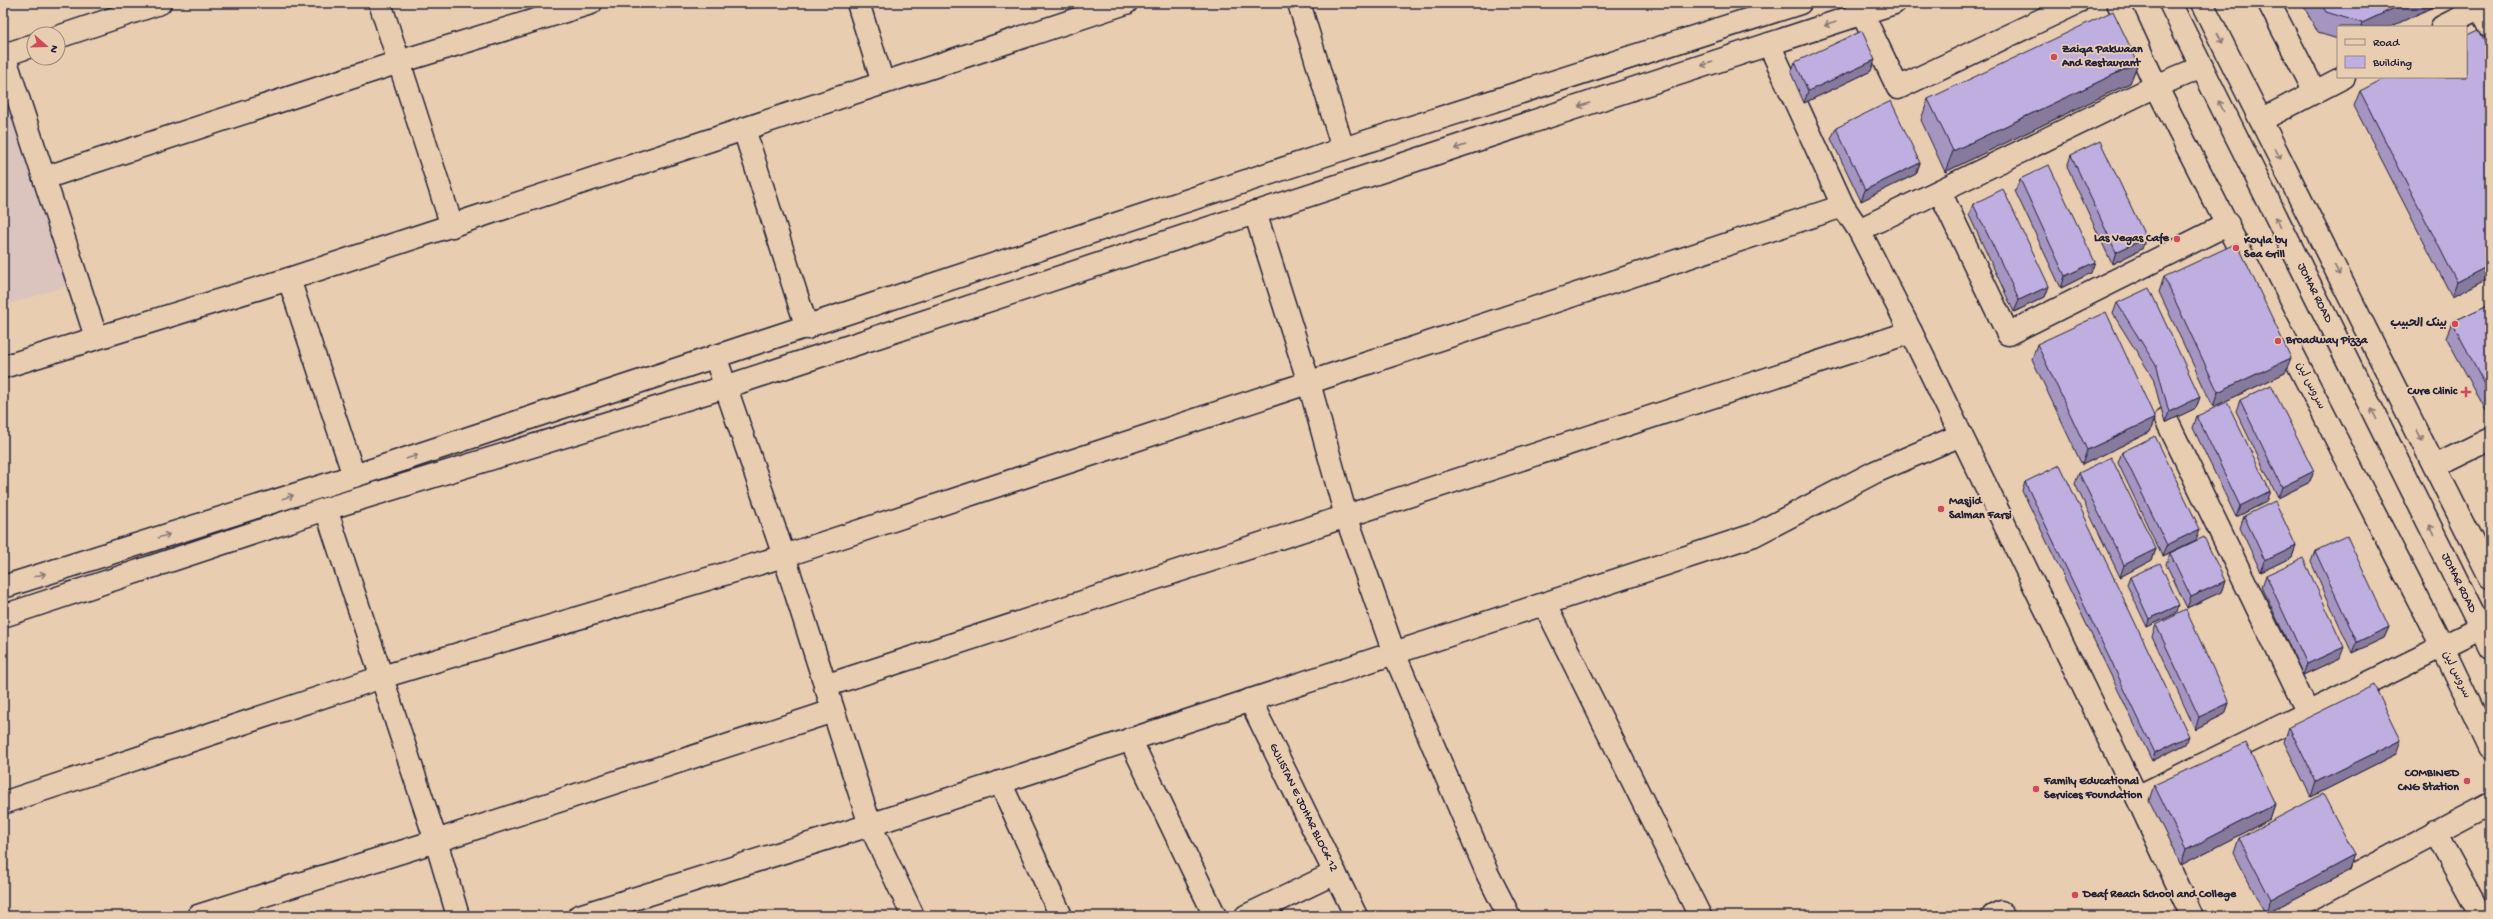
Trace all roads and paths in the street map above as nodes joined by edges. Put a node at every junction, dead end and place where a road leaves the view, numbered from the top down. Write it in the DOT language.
graph roads {
  1 [pos="160,3"];
  2 [pos="380,3"];
  3 [pos="591,3"];
  4 [pos="858,3"];
  5 [pos="1126,3"];
  6 [pos="1299,3"];
  7 [pos="1800,3"];
  8 [pos="1894,3"];
  9 [pos="2077,3"];
  10 [pos="2118,3"];
  11 [pos="2170,3"];
  12 [pos="2202,3"];
  13 [pos="2269,3"];
  14 [pos="2482,4"];
  15 [pos="108,11"];
  16 [pos="1862,13"];
  17 [pos="2444,26"];
  18 [pos="2490,26"];
  19 [pos="66,33"];
  20 [pos="1768,44"];
  21 [pos="26,47"];
  22 [pos="4,53"];
  23 [pos="399,62"];
  24 [pos="2202,67"];
  25 [pos="2342,78"];
  26 [pos="883,83"];
  27 [pos="2156,86"];
  28 [pos="2315,92"];
  29 [pos="2261,120"];
  30 [pos="744,129"];
  31 [pos="1343,149"];
  32 [pos="44,178"];
  33 [pos="1940,192"];
  34 [pos="1844,206"];
  35 [pos="1255,212"];
  36 [pos="1144,215"];
  37 [pos="2228,224"];
  38 [pos="452,226"];
  39 [pos="1859,230"];
  40 [pos="1154,244"];
  41 [pos="289,279"];
  42 [pos="807,328"];
  43 [pos="1911,332"];
  44 [pos="96,337"];
  45 [pos="715,356"];
  46 [pos="3,367"];
  47 [pos="1309,383"];
  48 [pos="726,387"];
  49 [pos="2166,419"];
  50 [pos="1961,435"];
  51 [pos="2490,439"];
  52 [pos="2435,466"];
  53 [pos="354,476"];
  54 [pos="326,509"];
  55 [pos="1346,516"];
  56 [pos="201,525"];
  57 [pos="208,548"];
  58 [pos="784,556"];
  59 [pos="2490,577"];
  60 [pos="3,587"];
  61 [pos="1545,605"];
  62 [pos="3,616"];
  63 [pos="2480,628"];
  64 [pos="2442,646"];
  65 [pos="2490,647"];
  66 [pos="1394,653"];
  67 [pos="382,677"];
  68 [pos="825,686"];
  69 [pos="1250,700"];
  70 [pos="832,711"];
  71 [pos="2307,711"];
  72 [pos="1130,739"];
  73 [pos="2490,747"];
  74 [pos="1000,782"];
  75 [pos="2137,797"];
  76 [pos="3,803"];
  77 [pos="2490,804"];
  78 [pos="870,825"];
  79 [pos="2435,832"];
  80 [pos="436,841"];
  81 [pos="1335,873"];
  82 [pos="2301,910"];
  83 [pos="198,916"];
  84 [pos="458,916"];
  85 [pos="579,916"];
  86 [pos="913,916"];
  87 [pos="1061,916"];
  88 [pos="1214,916"];
  89 [pos="1246,916"];
  90 [pos="1356,916"];
  91 [pos="1509,916"];
  92 [pos="1700,916"];
  93 [pos="1993,916"];
  94 [pos="2003,916"];
  95 [pos="2192,916"];
  96 [pos="2278,916"];
  97 [pos="2481,916"];
  1 -- 15 [label="street"];
  2 -- 23 [label="street"];
  3 -- 23 [label="street"];
  4 -- 26 [label="street"];
  5 -- 26 [label="street"];
  6 -- 31 [label="street"];
  7 -- 31 [label="street"];
  8 -- 16 [label="street"];
  9 -- 16 [label="street"];
  10 -- 27 [label="street, سروس لین"];
  11 -- 24 [label="street, JOHAR ROAD"];
  12 -- 29 [label="street, one-way"];
  13 -- 28 [label="street"];
  14 -- 17 [label="street"];
  14 -- 18 [label="street"];
  15 -- 19 [label="street"];
  16 -- 20 [label="street, one-way"];
  20 -- 34 [label="street"];
  20 -- 35 [label="street, one-way"];
  21 -- 22 [label="street"];
  22 -- 32 [label="street"];
  23 -- 32 [label="street"];
  23 -- 38 [label="street"];
  24 -- 27 [label="street"];
  63 -- 24 [label="street, JOHAR ROAD, one-way"];
  25 -- 28 [label="street"];
  26 -- 30 [label="street"];
  27 -- 33 [label="street"];
  27 -- 37 [label="street, سروس لین"];
  28 -- 29 [label="street"];
  29 -- 52 [label="street, one-way"];
  30 -- 38 [label="street"];
  30 -- 42 [label="street"];
  31 -- 36 [label="street"];
  32 -- 44 [label="street"];
  33 -- 37 [label="street"];
  33 -- 39 [label="street"];
  34 -- 39 [label="street"];
  34 -- 47 [label="street"];
  35 -- 40 [label="street"];
  35 -- 47 [label="street"];
  36 -- 40 [label="street"];
  36 -- 42 [label="street"];
  37 -- 64 [label="street, سروس لین"];
  38 -- 41 [label="street"];
  39 -- 43 [label="street"];
  40 -- 48 [label="street"];
  41 -- 44 [label="street"];
  41 -- 53 [label="street"];
  42 -- 45 [label="street"];
  43 -- 50 [label="street"];
  43 -- 55 [label="street"];
  44 -- 46 [label="street"];
  45 -- 48 [label="street"];
  53 -- 45 [label="street, one-way"];
  47 -- 55 [label="street"];
  47 -- 58 [label="street"];
  48 -- 54 [label="street"];
  48 -- 58 [label="street"];
  49 -- 71 [label="street"];
  50 -- 61 [label="street"];
  50 -- 75 [label="street"];
  51 -- 52 [label="street"];
  52 -- 59 [label="street"];
  56 -- 53 [label="street, one-way"];
  54 -- 57 [label="street"];
  54 -- 67 [label="street"];
  55 -- 66 [label="street"];
  55 -- 68 [label="street"];
  56 -- 57 [label="street"];
  60 -- 56 [label="street, one-way"];
  57 -- 62 [label="street"];
  58 -- 67 [label="street"];
  58 -- 68 [label="street"];
  61 -- 66 [label="street"];
  61 -- 92 [label="street"];
  63 -- 64 [label="street"];
  63 -- 65 [label="street, JOHAR ROAD"];
  64 -- 71 [label="street"];
  64 -- 73 [label="street, سروس لین"];
  66 -- 69 [label="street"];
  66 -- 91 [label="street"];
  67 -- 76 [label="street"];
  67 -- 80 [label="street"];
  68 -- 70 [label="street"];
  69 -- 72 [label="street"];
  69 -- 81 [label="street, GULISTAN E JOHAR BLOCK 12"];
  70 -- 78 [label="street"];
  70 -- 80 [label="street"];
  71 -- 75 [label="street"];
  72 -- 74 [label="street"];
  72 -- 88 [label="street"];
  74 -- 78 [label="street"];
  74 -- 87 [label="street"];
  75 -- 95 [label="street"];
  77 -- 79 [label="street"];
  78 -- 85 [label="street"];
  78 -- 86 [label="street"];
  79 -- 82 [label="street"];
  79 -- 97 [label="street"];
  80 -- 83 [label="street"];
  80 -- 84 [label="street"];
  81 -- 89 [label="street"];
  81 -- 90 [label="street, GULISTAN E JOHAR BLOCK 12"];
  82 -- 96 [label="street"];
  93 -- 94 [label="street"];
}
